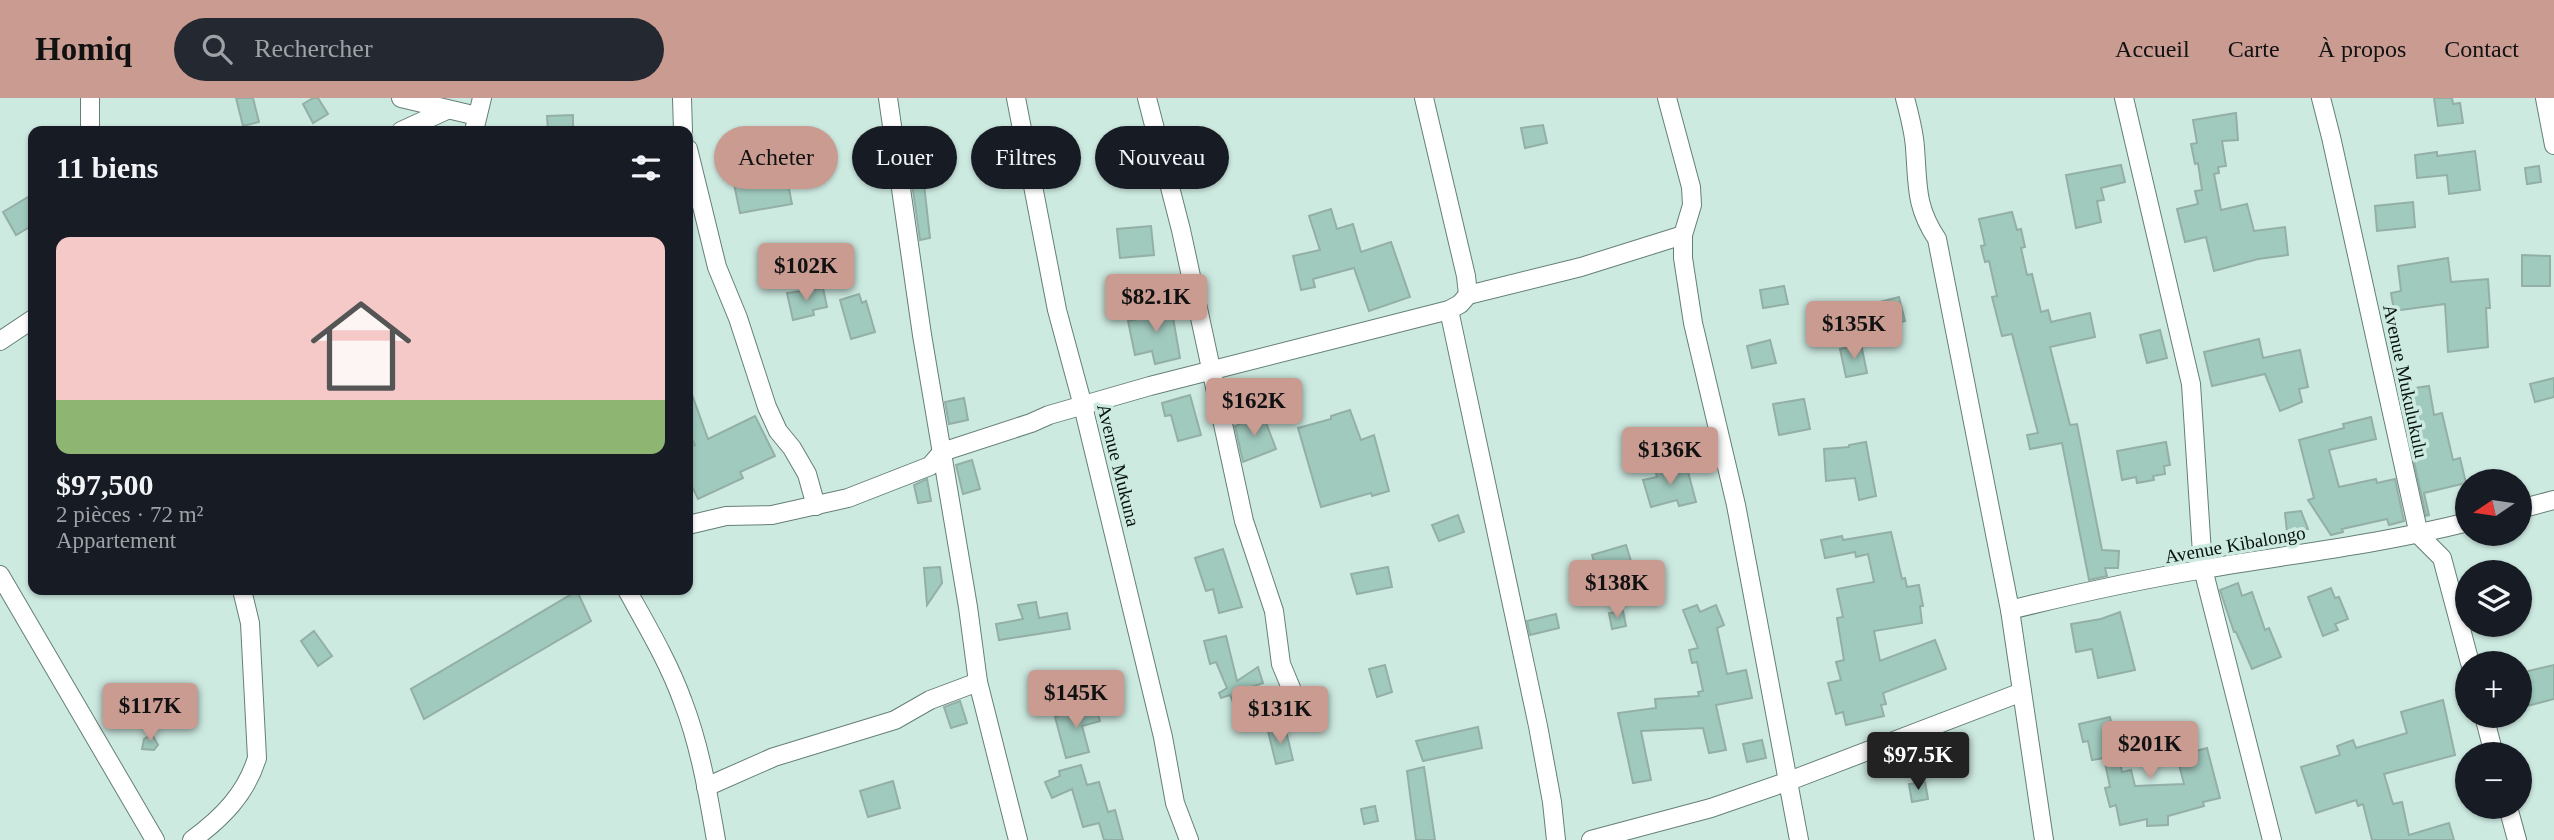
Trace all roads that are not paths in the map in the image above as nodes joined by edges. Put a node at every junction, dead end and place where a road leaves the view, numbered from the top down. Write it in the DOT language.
graph roads {
  1 [pos="90,98"];
  2 [pos="401,98"];
  3 [pos="482,98"];
  4 [pos="682,98"];
  5 [pos="888,98"];
  6 [pos="1016,98"];
  7 [pos="1147,98"];
  8 [pos="1424,98"];
  9 [pos="1667,98"];
  10 [pos="1905,98"];
  11 [pos="2124,98"];
  12 [pos="2321,98"];
  13 [pos="2545,98"];
  14 [pos="447,110"];
  15 [pos="476,124"];
  16 [pos="90,126"];
  17 [pos="412,126"];
  18 [pos="683,126"];
  19 [pos="2554,145"];
  20 [pos="693,169"];
  21 [pos="1683,235"];
  22 [pos="1468,295"];
  23 [pos="1449,310"];
  24 [pos="28,322"];
  25 [pos="0,341"];
  26 [pos="1212,370"];
  27 [pos="1083,405"];
  28 [pos="942,452"];
  29 [pos="2554,500"];
  30 [pos="816,506"];
  31 [pos="2532,506"];
  32 [pos="693,524"];
  33 [pos="2455,525"];
  34 [pos="2419,535"];
  35 [pos="2203,569"];
  36 [pos="1,579"];
  37 [pos="243,595"];
  38 [pos="631,595"];
  39 [pos="2010,610"];
  40 [pos="2467,651"];
  41 [pos="978,682"];
  42 [pos="2022,692"];
  43 [pos="1296,700"];
  44 [pos="1789,781"];
  45 [pos="706,787"];
  46 [pos="2511,819"];
  47 [pos="155,840"];
  48 [pos="192,840"];
  49 [pos="716,840"];
  50 [pos="1018,840"];
  51 [pos="1189,840"];
  52 [pos="1556,840"];
  53 [pos="1591,840"];
  54 [pos="1799,840"];
  55 [pos="2044,840"];
  56 [pos="2272,840"];
  57 [pos="2517,840"];
  1 -- 16 [label="street"];
  2 -- 14 [label="street"];
  3 -- 15 [label="street"];
  4 -- 18 [label="street"];
  5 -- 28 [label="street"];
  6 -- 27 [label="street, Avenue Mukuna"];
  7 -- 26 [label="street"];
  8 -- 22 [label="street"];
  9 -- 21 [label="street"];
  10 -- 39 [label="street"];
  11 -- 35 [label="street"];
  12 -- 34 [label="street, Avenue Mukulukulu"];
  13 -- 19 [label="street"];
  14 -- 15 [label="street"];
  14 -- 17 [label="street"];
  20 -- 30 [label="street"];
  21 -- 22 [label="street"];
  21 -- 44 [label="street"];
  22 -- 23 [label="street"];
  23 -- 26 [label="street"];
  23 -- 52 [label="street"];
  24 -- 25 [label="street"];
  26 -- 27 [label="street"];
  26 -- 43 [label="street"];
  27 -- 28 [label="street"];
  27 -- 51 [label="street, Avenue Mukuna"];
  28 -- 30 [label="street"];
  28 -- 41 [label="street"];
  29 -- 31 [label="street"];
  30 -- 32 [label="street"];
  33 -- 34 [label="street, Avenue Kibalongo"];
  34 -- 35 [label="street, Avenue Kibalongo"];
  34 -- 40 [label="street"];
  35 -- 39 [label="street, Avenue Kibalongo"];
  35 -- 56 [label="street"];
  36 -- 47 [label="street"];
  37 -- 48 [label="street"];
  38 -- 45 [label="street"];
  39 -- 42 [label="street"];
  41 -- 45 [label="street"];
  41 -- 50 [label="street"];
  42 -- 44 [label="street"];
  42 -- 55 [label="street"];
  44 -- 53 [label="street"];
  44 -- 54 [label="street"];
  45 -- 49 [label="street"];
  46 -- 57 [label="street"];
}
